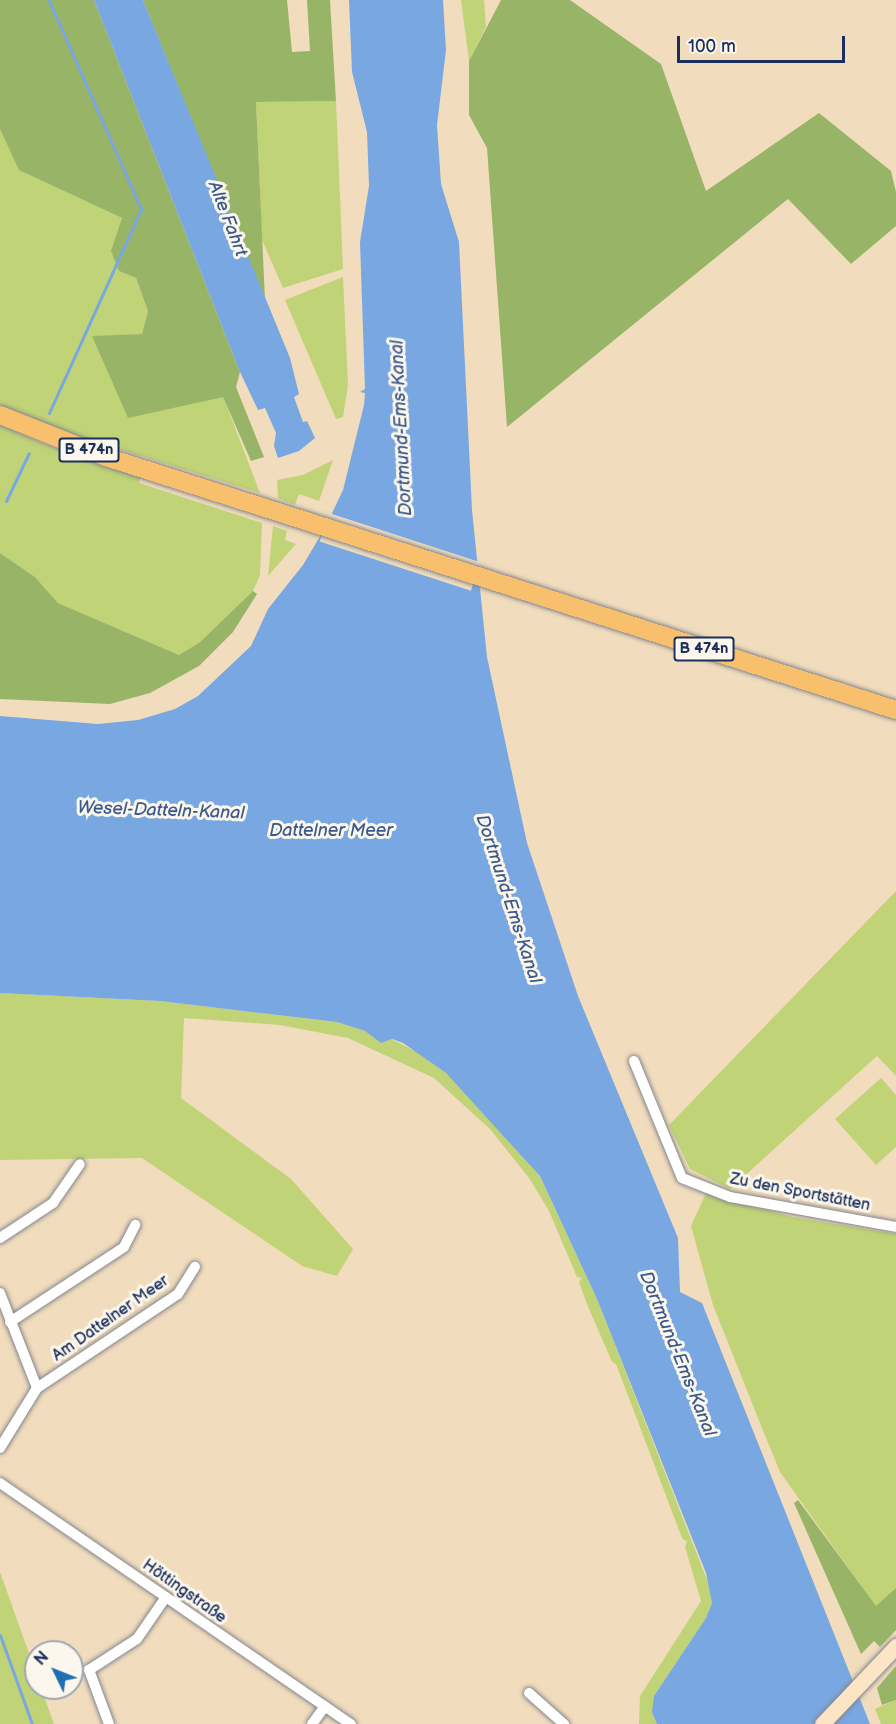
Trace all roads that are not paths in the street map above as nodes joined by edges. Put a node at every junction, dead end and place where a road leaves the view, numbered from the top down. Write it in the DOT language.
graph roads {
  1 [pos="0,415"];
  2 [pos="896,710"];
  3 [pos="634,1061"];
  4 [pos="80,1164"];
  5 [pos="135,1225"];
  6 [pos="896,1227"];
  7 [pos="0,1238"];
  8 [pos="195,1267"];
  9 [pos="0,1293"];
  10 [pos="10,1322"];
  11 [pos="37,1388"];
  12 [pos="0,1448"];
  13 [pos="0,1483"];
  14 [pos="166,1597"];
  15 [pos="896,1646"];
  16 [pos="529,1693"];
  17 [pos="325,1706"];
  18 [pos="109,1724"];
  19 [pos="312,1724"];
  20 [pos="351,1724"];
  21 [pos="564,1724"];
  22 [pos="822,1724"];
  1 -- 2 [label="main road, B 474n"];
  3 -- 6 [label="street, Zu den Sportstätten"];
  4 -- 7 [label="street"];
  5 -- 10 [label="street"];
  8 -- 11 [label="street, Am Dattelner Meer"];
  9 -- 10 [label="street"];
  10 -- 11 [label="street"];
  11 -- 12 [label="street, Am Dattelner Meer"];
  13 -- 14 [label="street, Höttingstraße"];
  14 -- 17 [label="street, Höttingstraße"];
  14 -- 18 [label="street"];
  15 -- 22 [label="street"];
  16 -- 21 [label="street"];
  17 -- 19 [label="street"];
  17 -- 20 [label="street, Höttingstraße"];
}
